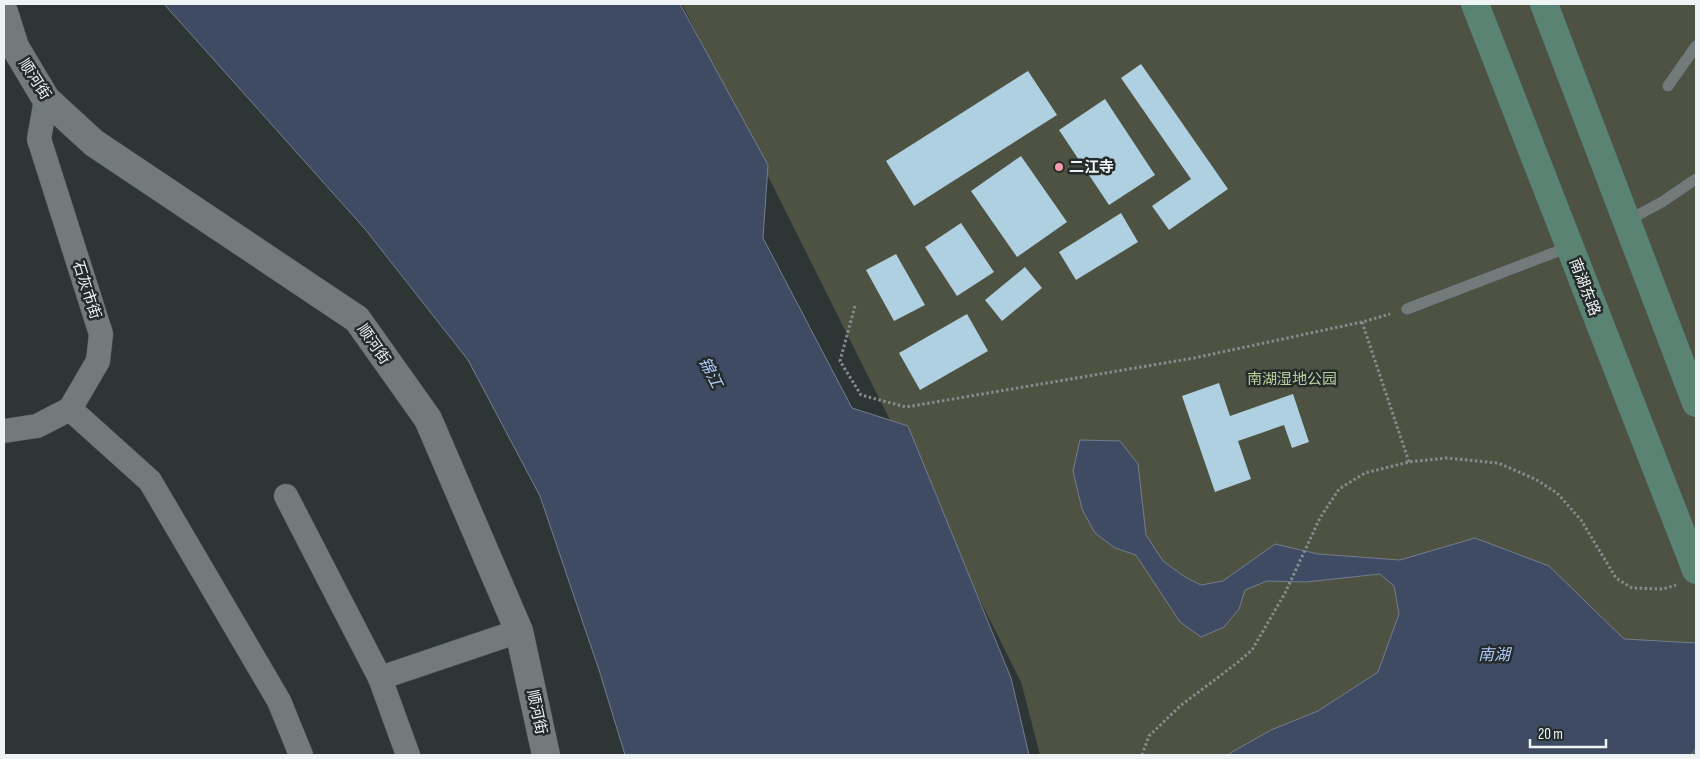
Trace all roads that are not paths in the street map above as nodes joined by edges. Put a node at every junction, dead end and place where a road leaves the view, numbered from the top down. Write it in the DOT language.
graph roads {
  1 [pos="1475,4"];
  2 [pos="1544,4"];
  3 [pos="4,12"];
  4 [pos="1696,46"];
  5 [pos="1668,86"];
  6 [pos="46,99"];
  7 [pos="1696,178"];
  8 [pos="1627,222"];
  9 [pos="1569,247"];
  10 [pos="1407,309"];
  11 [pos="1696,402"];
  12 [pos="70,410"];
  13 [pos="4,431"];
  14 [pos="286,496"];
  15 [pos="1688,577"];
  16 [pos="519,631"];
  17 [pos="380,678"];
  18 [pos="301,755"];
  19 [pos="408,755"];
  20 [pos="546,755"];
  1 -- 9 [label="main road, 南湖东路"];
  2 -- 8 [label="main road"];
  3 -- 6 [label="street, 顺河街"];
  4 -- 5 [label="lane"];
  6 -- 12 [label="street, 石灰市街"];
  6 -- 16 [label="street, 顺河街"];
  7 -- 8 [label="lane"];
  8 -- 11 [label="main road"];
  9 -- 10 [label="lane"];
  9 -- 15 [label="main road, 南湖东路"];
  12 -- 13 [label="street"];
  12 -- 18 [label="street"];
  14 -- 17 [label="street"];
  16 -- 17 [label="street"];
  16 -- 20 [label="street, 顺河街"];
  17 -- 19 [label="street"];
}
